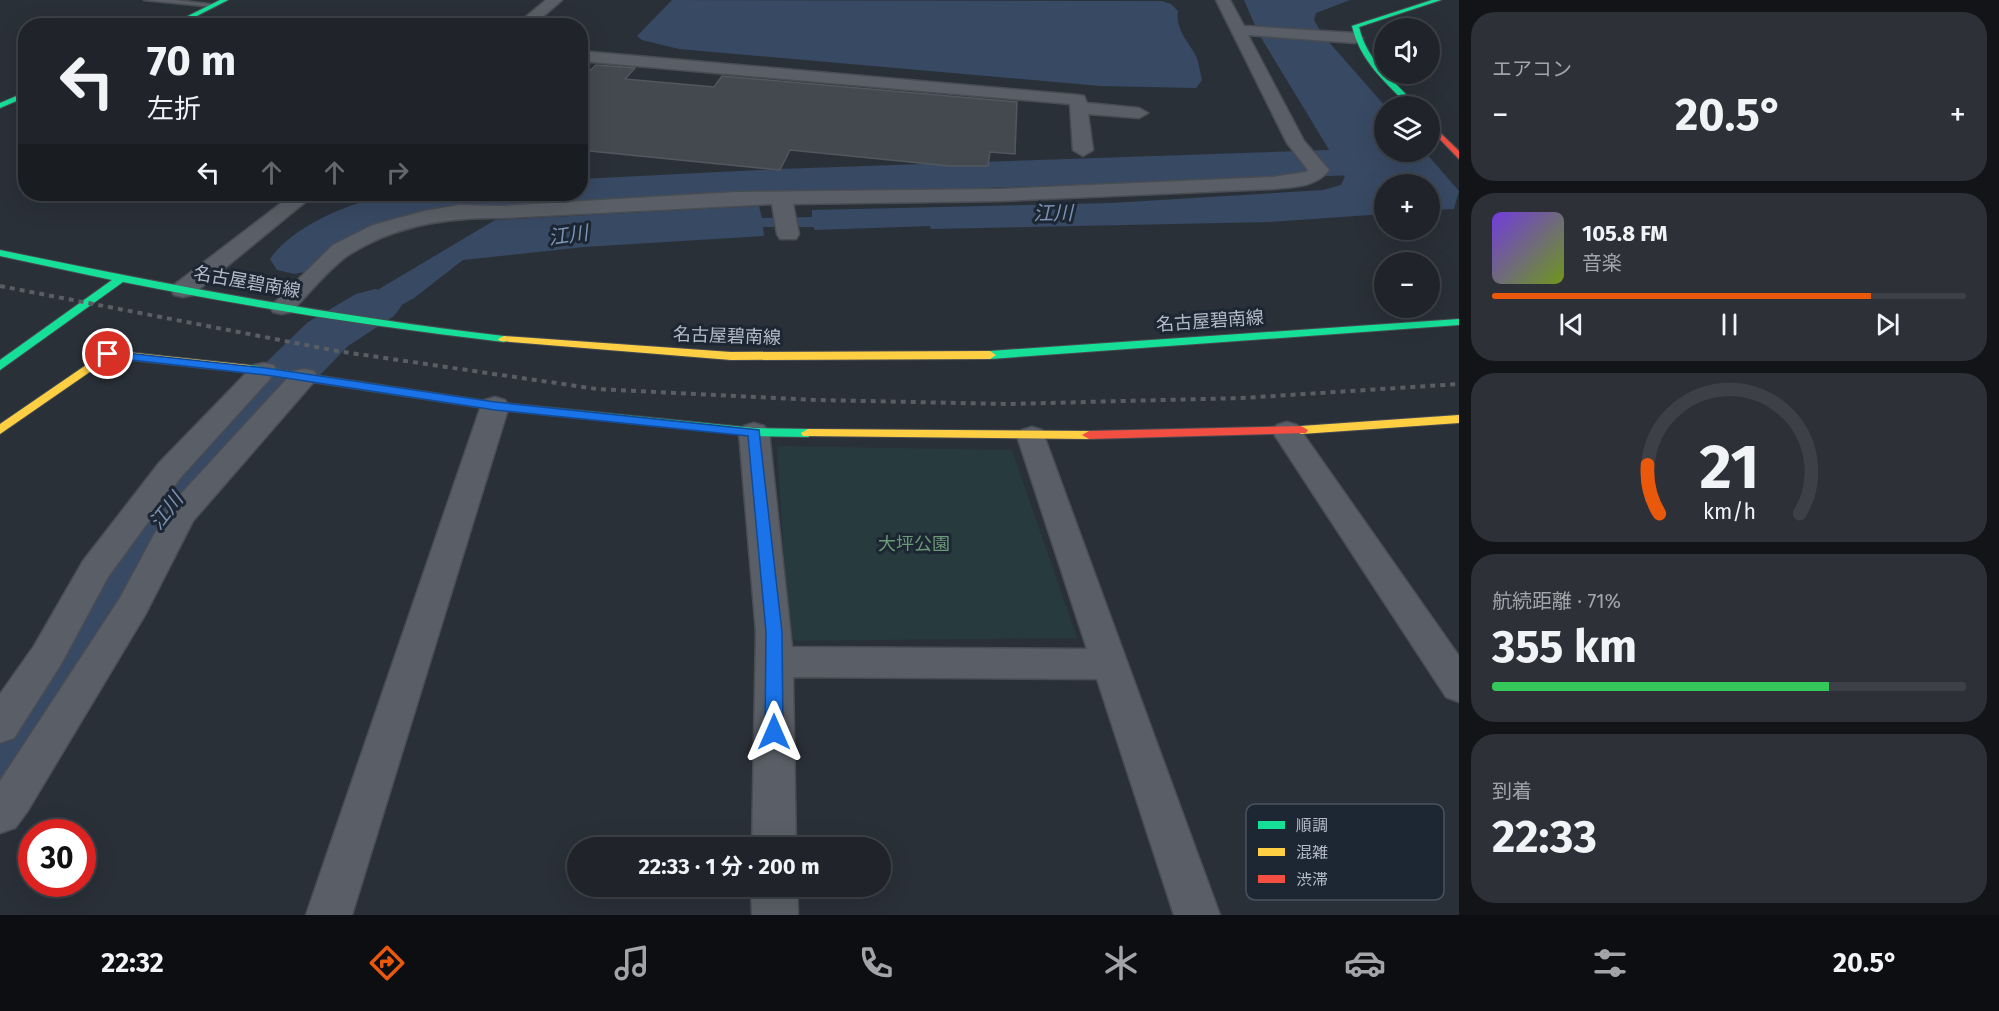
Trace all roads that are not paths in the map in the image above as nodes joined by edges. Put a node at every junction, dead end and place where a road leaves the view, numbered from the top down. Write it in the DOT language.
graph roads {
  1 [pos="147,0"];
  2 [pos="555,0"];
  3 [pos="1223,0"];
  4 [pos="1438,1"];
  5 [pos="219,3"];
  6 [pos="188,18"];
  7 [pos="532,18"];
  8 [pos="1246,31"];
  9 [pos="1355,38"];
  10 [pos="588,58"];
  11 [pos="1404,96"];
  12 [pos="18,98"];
  13 [pos="0,106"];
  14 [pos="1078,108"];
  15 [pos="1139,113"];
  16 [pos="1440,136"];
  17 [pos="1083,150"];
  18 [pos="1459,156"];
  19 [pos="782,199"];
  20 [pos="296,201"];
  21 [pos="788,234"];
  22 [pos="0,253"];
  23 [pos="120,279"];
  24 [pos="183,290"];
  25 [pos="283,307"];
  26 [pos="1459,322"];
  27 [pos="0,366"];
  28 [pos="265,371"];
  29 [pos="303,377"];
  30 [pos="495,406"];
  31 [pos="1459,419"];
  32 [pos="0,430"];
  33 [pos="1287,431"];
  34 [pos="754,432"];
  35 [pos="1032,436"];
  36 [pos="774,663"];
  37 [pos="1111,664"];
  38 [pos="1459,686"];
  39 [pos="0,726"];
  40 [pos="0,814"];
  41 [pos="774,837"];
  42 [pos="774,897"];
  43 [pos="329,915"];
  44 [pos="775,915"];
  45 [pos="1197,915"];
  1 -- 5 [label="lane"];
  2 -- 7 [label="street"];
  3 -- 8 [label="street"];
  4 -- 9 [label="street"];
  5 -- 6 [label="street"];
  8 -- 9 [label="street"];
  8 -- 19 [label="street"];
  9 -- 11 [label="street"];
  10 -- 14 [label="street"];
  12 -- 13 [label="street"];
  14 -- 15 [label="street"];
  14 -- 17 [label="street"];
  16 -- 18 [label="street"];
  19 -- 21 [label="street"];
  19 -- 25 [label="street"];
  20 -- 24 [label="street"];
  22 -- 23 [label="street, 名古屋碧南線"];
  23 -- 24 [label="street, 名古屋碧南線"];
  23 -- 27 [label="street"];
  24 -- 25 [label="street, 名古屋碧南線"];
  25 -- 26 [label="street, 名古屋碧南線"];
  28 -- 29 [label="street"];
  28 -- 32 [label="street"];
  28 -- 39 [label="street"];
  29 -- 30 [label="street"];
  29 -- 40 [label="street"];
  30 -- 34 [label="street"];
  30 -- 43 [label="street"];
  31 -- 33 [label="street"];
  33 -- 35 [label="street"];
  33 -- 38 [label="street"];
  34 -- 35 [label="street"];
  34 -- 36 [label="street"];
  35 -- 37 [label="street"];
  36 -- 37 [label="street"];
  36 -- 41 [label="street"];
  37 -- 45 [label="street"];
  42 -- 44 [label="street"];
}
